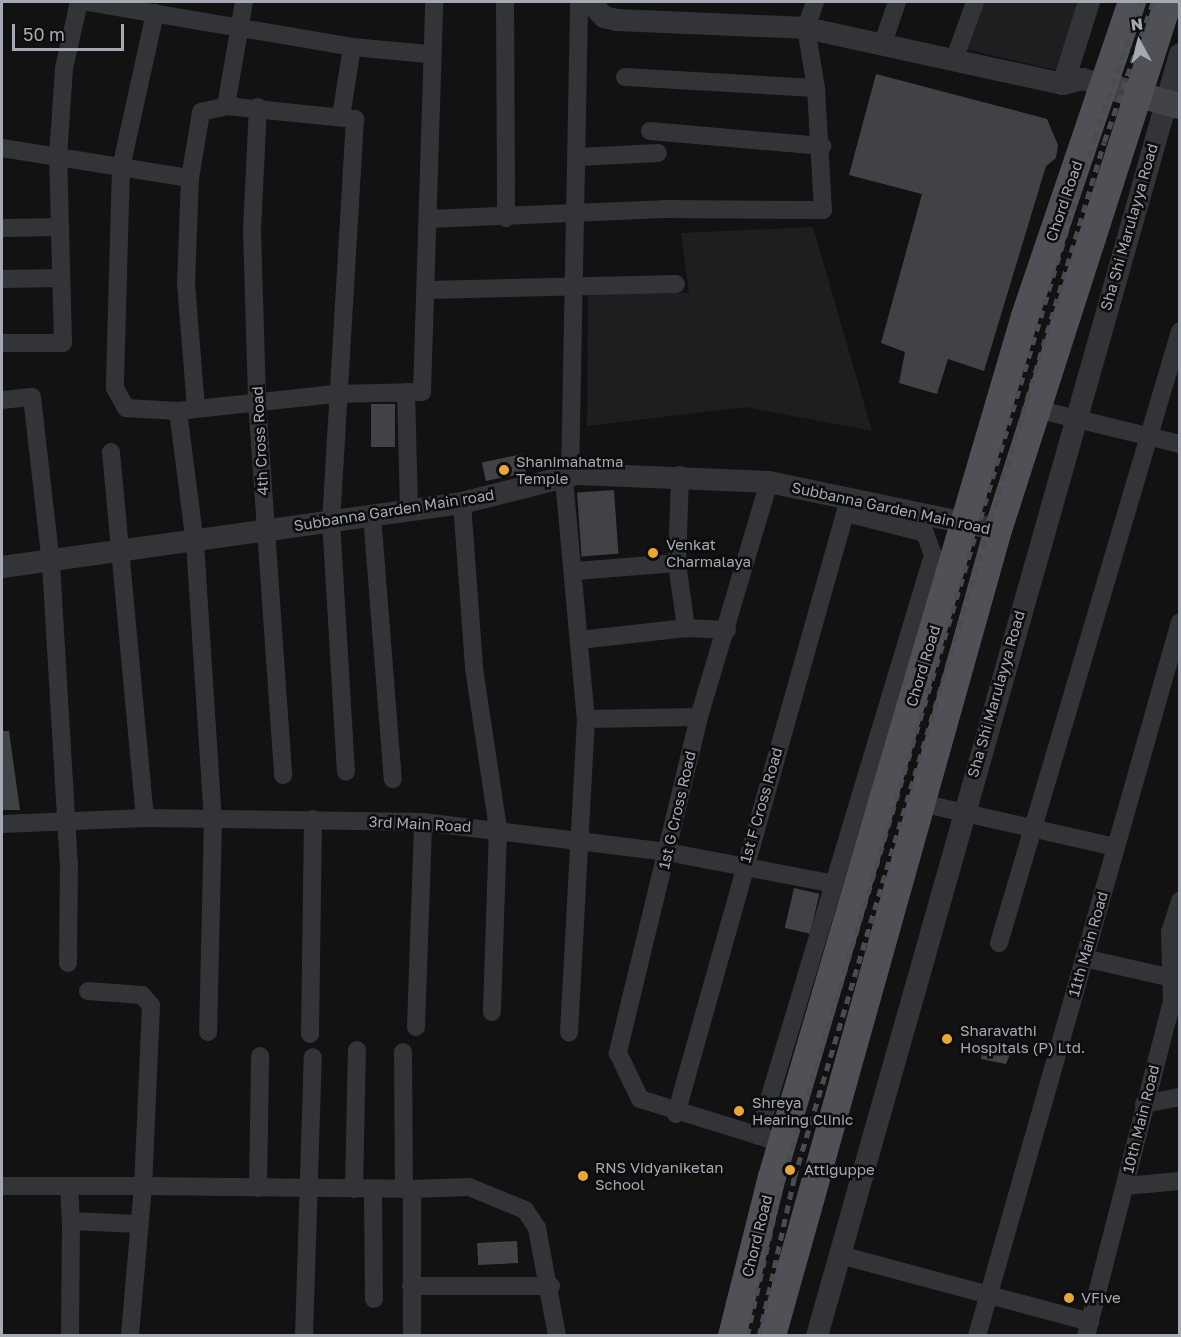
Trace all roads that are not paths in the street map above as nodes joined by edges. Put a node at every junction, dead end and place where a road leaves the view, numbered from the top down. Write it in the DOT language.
graph roads {
  1 [pos="79,2"];
  2 [pos="87,2"];
  3 [pos="244,2"];
  4 [pos="434,2"];
  5 [pos="505,2"];
  6 [pos="579,2"];
  7 [pos="590,2"];
  8 [pos="815,2"];
  9 [pos="897,2"];
  10 [pos="975,2"];
  11 [pos="1089,2"];
  12 [pos="1132,2"];
  13 [pos="1168,2"];
  14 [pos="155,13"];
  15 [pos="241,27"];
  16 [pos="806,28"];
  17 [pos="883,43"];
  18 [pos="351,47"];
  19 [pos="429,54"];
  20 [pos="1179,54"];
  21 [pos="955,58"];
  22 [pos="625,77"];
  23 [pos="1063,84"];
  24 [pos="1103,85"];
  25 [pos="816,88"];
  26 [pos="1161,101"];
  27 [pos="226,106"];
  28 [pos="258,107"];
  29 [pos="341,117"];
  30 [pos="650,131"];
  31 [pos="822,146"];
  32 [pos="2,148"];
  33 [pos="658,153"];
  34 [pos="58,157"];
  35 [pos="579,157"];
  36 [pos="121,167"];
  37 [pos="190,178"];
  38 [pos="578,213"];
  39 [pos="506,218"];
  40 [pos="428,219"];
  41 [pos="60,227"];
  42 [pos="2,228"];
  43 [pos="60,278"];
  44 [pos="2,279"];
  45 [pos="577,283"];
  46 [pos="676,284"];
  47 [pos="428,290"];
  48 [pos="1179,331"];
  49 [pos="2,343"];
  50 [pos="406,392"];
  51 [pos="334,394"];
  52 [pos="2,400"];
  53 [pos="257,401"];
  54 [pos="1036,409"];
  55 [pos="187,410"];
  56 [pos="1073,420"];
  57 [pos="1148,437"];
  58 [pos="1179,444"];
  59 [pos="111,452"];
  60 [pos="680,476"];
  61 [pos="567,478"];
  62 [pos="769,482"];
  63 [pos="462,503"];
  64 [pos="847,505"];
  65 [pos="409,510"];
  66 [pos="372,515"];
  67 [pos="330,520"];
  68 [pos="968,521"];
  69 [pos="266,530"];
  70 [pos="998,530"];
  71 [pos="195,543"];
  72 [pos="122,554"];
  73 [pos="677,563"];
  74 [pos="51,564"];
  75 [pos="2,567"];
  76 [pos="576,571"];
  77 [pos="1179,622"];
  78 [pos="687,628"];
  79 [pos="727,630"];
  80 [pos="579,640"];
  81 [pos="699,717"];
  82 [pos="586,719"];
  83 [pos="346,772"];
  84 [pos="283,775"];
  85 [pos="393,779"];
  86 [pos="921,803"];
  87 [pos="963,812"];
  88 [pos="145,818"];
  89 [pos="213,818"];
  90 [pos="313,819"];
  91 [pos="66,820"];
  92 [pos="423,822"];
  93 [pos="2,824"];
  94 [pos="498,829"];
  95 [pos="1036,829"];
  96 [pos="579,840"];
  97 [pos="1115,847"];
  98 [pos="667,852"];
  99 [pos="743,867"];
  100 [pos="834,884"];
  101 [pos="1179,901"];
  102 [pos="1175,932"];
  103 [pos="999,943"];
  104 [pos="1084,958"];
  105 [pos="68,963"];
  106 [pos="1172,978"];
  107 [pos="88,991"];
  108 [pos="1176,1000"];
  109 [pos="492,1012"];
  110 [pos="416,1027"];
  111 [pos="208,1032"];
  112 [pos="568,1033"];
  113 [pos="310,1034"];
  114 [pos="357,1050"];
  115 [pos="403,1052"];
  116 [pos="260,1056"];
  117 [pos="313,1057"];
  118 [pos="1179,1097"];
  119 [pos="1144,1104"];
  120 [pos="676,1114"];
  121 [pos="770,1140"];
  122 [pos="1179,1181"];
  123 [pos="2,1186"];
  124 [pos="69,1186"];
  125 [pos="143,1186"];
  126 [pos="1125,1186"];
  127 [pos="258,1188"];
  128 [pos="373,1189"];
  129 [pos="408,1189"];
  130 [pos="309,1190"];
  131 [pos="354,1190"];
  132 [pos="70,1221"];
  133 [pos="139,1224"];
  134 [pos="840,1256"];
  135 [pos="411,1286"];
  136 [pos="550,1286"];
  137 [pos="988,1296"];
  138 [pos="374,1299"];
  139 [pos="1088,1329"];
  140 [pos="70,1335"];
  141 [pos="130,1335"];
  142 [pos="304,1335"];
  143 [pos="412,1335"];
  144 [pos="557,1335"];
  145 [pos="732,1335"];
  146 [pos="772,1335"];
  147 [pos="817,1335"];
  148 [pos="977,1335"];
  1 -- 34 [label="street"];
  2 -- 14 [label="street"];
  3 -- 15 [label="street"];
  4 -- 19 [label="street"];
  5 -- 39 [label="street"];
  6 -- 35 [label="street"];
  7 -- 16 [label="street"];
  8 -- 16 [label="street"];
  9 -- 17 [label="street"];
  10 -- 21 [label="street"];
  11 -- 23 [label="street"];
  12 -- 24 [label="main road, Chord Road"];
  13 -- 26 [label="main road"];
  14 -- 15 [label="street"];
  14 -- 36 [label="street"];
  15 -- 18 [label="street"];
  15 -- 27 [label="street"];
  16 -- 17 [label="street"];
  16 -- 25 [label="street"];
  17 -- 21 [label="street"];
  18 -- 19 [label="street"];
  18 -- 29 [label="street"];
  19 -- 40 [label="street"];
  20 -- 26 [label="street, Sha Shi Marulayya Road"];
  21 -- 23 [label="street"];
  22 -- 25 [label="street"];
  23 -- 24 [label="street"];
  24 -- 26 [label="main road"];
  24 -- 68 [label="main road, Chord Road"];
  25 -- 31 [label="street"];
  26 -- 54 [label="main road"];
  26 -- 56 [label="street, Sha Shi Marulayya Road"];
  27 -- 28 [label="street"];
  27 -- 37 [label="street"];
  28 -- 29 [label="street"];
  28 -- 53 [label="street, 4th Cross Road"];
  29 -- 51 [label="street"];
  30 -- 31 [label="street"];
  31 -- 38 [label="street"];
  32 -- 34 [label="street"];
  33 -- 35 [label="street"];
  34 -- 36 [label="street"];
  34 -- 41 [label="street"];
  35 -- 38 [label="street"];
  36 -- 37 [label="street"];
  36 -- 55 [label="street"];
  37 -- 55 [label="street"];
  38 -- 39 [label="street"];
  38 -- 45 [label="street"];
  39 -- 40 [label="street"];
  40 -- 47 [label="street"];
  41 -- 42 [label="street"];
  41 -- 43 [label="street"];
  43 -- 44 [label="street"];
  43 -- 49 [label="street"];
  45 -- 46 [label="street"];
  45 -- 47 [label="street"];
  45 -- 61 [label="street"];
  47 -- 50 [label="street"];
  48 -- 57 [label="street"];
  50 -- 51 [label="street"];
  50 -- 65 [label="street"];
  51 -- 53 [label="street"];
  51 -- 67 [label="street"];
  52 -- 74 [label="street"];
  53 -- 55 [label="street"];
  53 -- 69 [label="street, 4th Cross Road"];
  54 -- 56 [label="street"];
  54 -- 70 [label="main road"];
  55 -- 71 [label="street"];
  56 -- 57 [label="street"];
  56 -- 87 [label="street, Sha Shi Marulayya Road"];
  57 -- 58 [label="street"];
  57 -- 95 [label="street"];
  59 -- 72 [label="street"];
  60 -- 61 [label="street, Subbanna Garden Main road"];
  60 -- 62 [label="street, Subbanna Garden Main road"];
  60 -- 73 [label="street"];
  61 -- 63 [label="street, Subbanna Garden Main road"];
  61 -- 76 [label="street"];
  62 -- 64 [label="street, Subbanna Garden Main road"];
  62 -- 79 [label="street, 1st G Cross Road"];
  63 -- 65 [label="street, Subbanna Garden Main road"];
  63 -- 94 [label="street"];
  64 -- 68 [label="street, Subbanna Garden Main road"];
  64 -- 99 [label="street, 1st F Cross Road"];
  64 -- 100 [label="street"];
  65 -- 66 [label="street, Subbanna Garden Main road"];
  66 -- 67 [label="street, Subbanna Garden Main road"];
  66 -- 85 [label="street"];
  67 -- 69 [label="street, Subbanna Garden Main road"];
  67 -- 83 [label="street"];
  68 -- 70 [label="street, Subbanna Garden Main road"];
  68 -- 121 [label="main road, Chord Road"];
  69 -- 71 [label="street, Subbanna Garden Main road"];
  69 -- 84 [label="street, 4th Cross Road"];
  70 -- 86 [label="main road"];
  71 -- 72 [label="street, Subbanna Garden Main road"];
  71 -- 89 [label="street"];
  72 -- 74 [label="street, Subbanna Garden Main road"];
  72 -- 88 [label="street"];
  73 -- 76 [label="street"];
  73 -- 78 [label="street"];
  74 -- 75 [label="street, Subbanna Garden Main road"];
  74 -- 91 [label="street"];
  76 -- 80 [label="street"];
  77 -- 97 [label="street, 11th Main Road"];
  78 -- 79 [label="street"];
  78 -- 80 [label="street"];
  79 -- 81 [label="street, 1st G Cross Road"];
  80 -- 82 [label="street"];
  81 -- 82 [label="street"];
  81 -- 98 [label="street, 1st G Cross Road"];
  82 -- 96 [label="street"];
  86 -- 87 [label="street"];
  86 -- 146 [label="main road"];
  87 -- 95 [label="street"];
  87 -- 134 [label="street, Sha Shi Marulayya Road"];
  88 -- 89 [label="street, 3rd Main Road"];
  88 -- 91 [label="street, 3rd Main Road"];
  89 -- 90 [label="street, 3rd Main Road"];
  89 -- 111 [label="street"];
  90 -- 92 [label="street, 3rd Main Road"];
  90 -- 113 [label="street"];
  91 -- 93 [label="street, 3rd Main Road"];
  91 -- 105 [label="street"];
  92 -- 94 [label="street, 3rd Main Road"];
  92 -- 110 [label="street"];
  94 -- 96 [label="street, 3rd Main Road"];
  94 -- 109 [label="street"];
  95 -- 97 [label="street"];
  95 -- 103 [label="street"];
  96 -- 98 [label="street, 3rd Main Road"];
  96 -- 112 [label="street"];
  97 -- 104 [label="street, 11th Main Road"];
  98 -- 99 [label="street, 3rd Main Road"];
  98 -- 120 [label="street, 1st G Cross Road"];
  99 -- 100 [label="street, 3rd Main Road"];
  99 -- 120 [label="street, 1st F Cross Road"];
  100 -- 121 [label="street"];
  101 -- 102 [label="street, 10th Main Road"];
  102 -- 106 [label="street, 10th Main Road"];
  104 -- 106 [label="street"];
  104 -- 137 [label="street, 11th Main Road"];
  106 -- 108 [label="street, 10th Main Road"];
  107 -- 125 [label="street"];
  108 -- 119 [label="street, 10th Main Road"];
  114 -- 131 [label="street"];
  115 -- 129 [label="street"];
  116 -- 127 [label="street"];
  117 -- 130 [label="street"];
  118 -- 119 [label="street"];
  119 -- 126 [label="street, 10th Main Road"];
  120 -- 121 [label="street, 1st G Cross Road"];
  121 -- 145 [label="main road, Chord Road"];
  122 -- 126 [label="street"];
  123 -- 124 [label="street"];
  124 -- 125 [label="street"];
  124 -- 132 [label="street"];
  125 -- 127 [label="street"];
  125 -- 133 [label="street"];
  126 -- 139 [label="street, 10th Main Road"];
  127 -- 130 [label="street"];
  128 -- 129 [label="street"];
  128 -- 131 [label="street"];
  128 -- 138 [label="street"];
  129 -- 135 [label="street"];
  129 -- 136 [label="street"];
  130 -- 131 [label="street"];
  130 -- 142 [label="street"];
  132 -- 133 [label="street"];
  132 -- 140 [label="street"];
  133 -- 141 [label="street"];
  134 -- 137 [label="street"];
  134 -- 147 [label="street, Sha Shi Marulayya Road"];
  135 -- 136 [label="street"];
  135 -- 143 [label="street"];
  136 -- 144 [label="street"];
  137 -- 139 [label="street"];
  137 -- 148 [label="street, 11th Main Road"];
}
